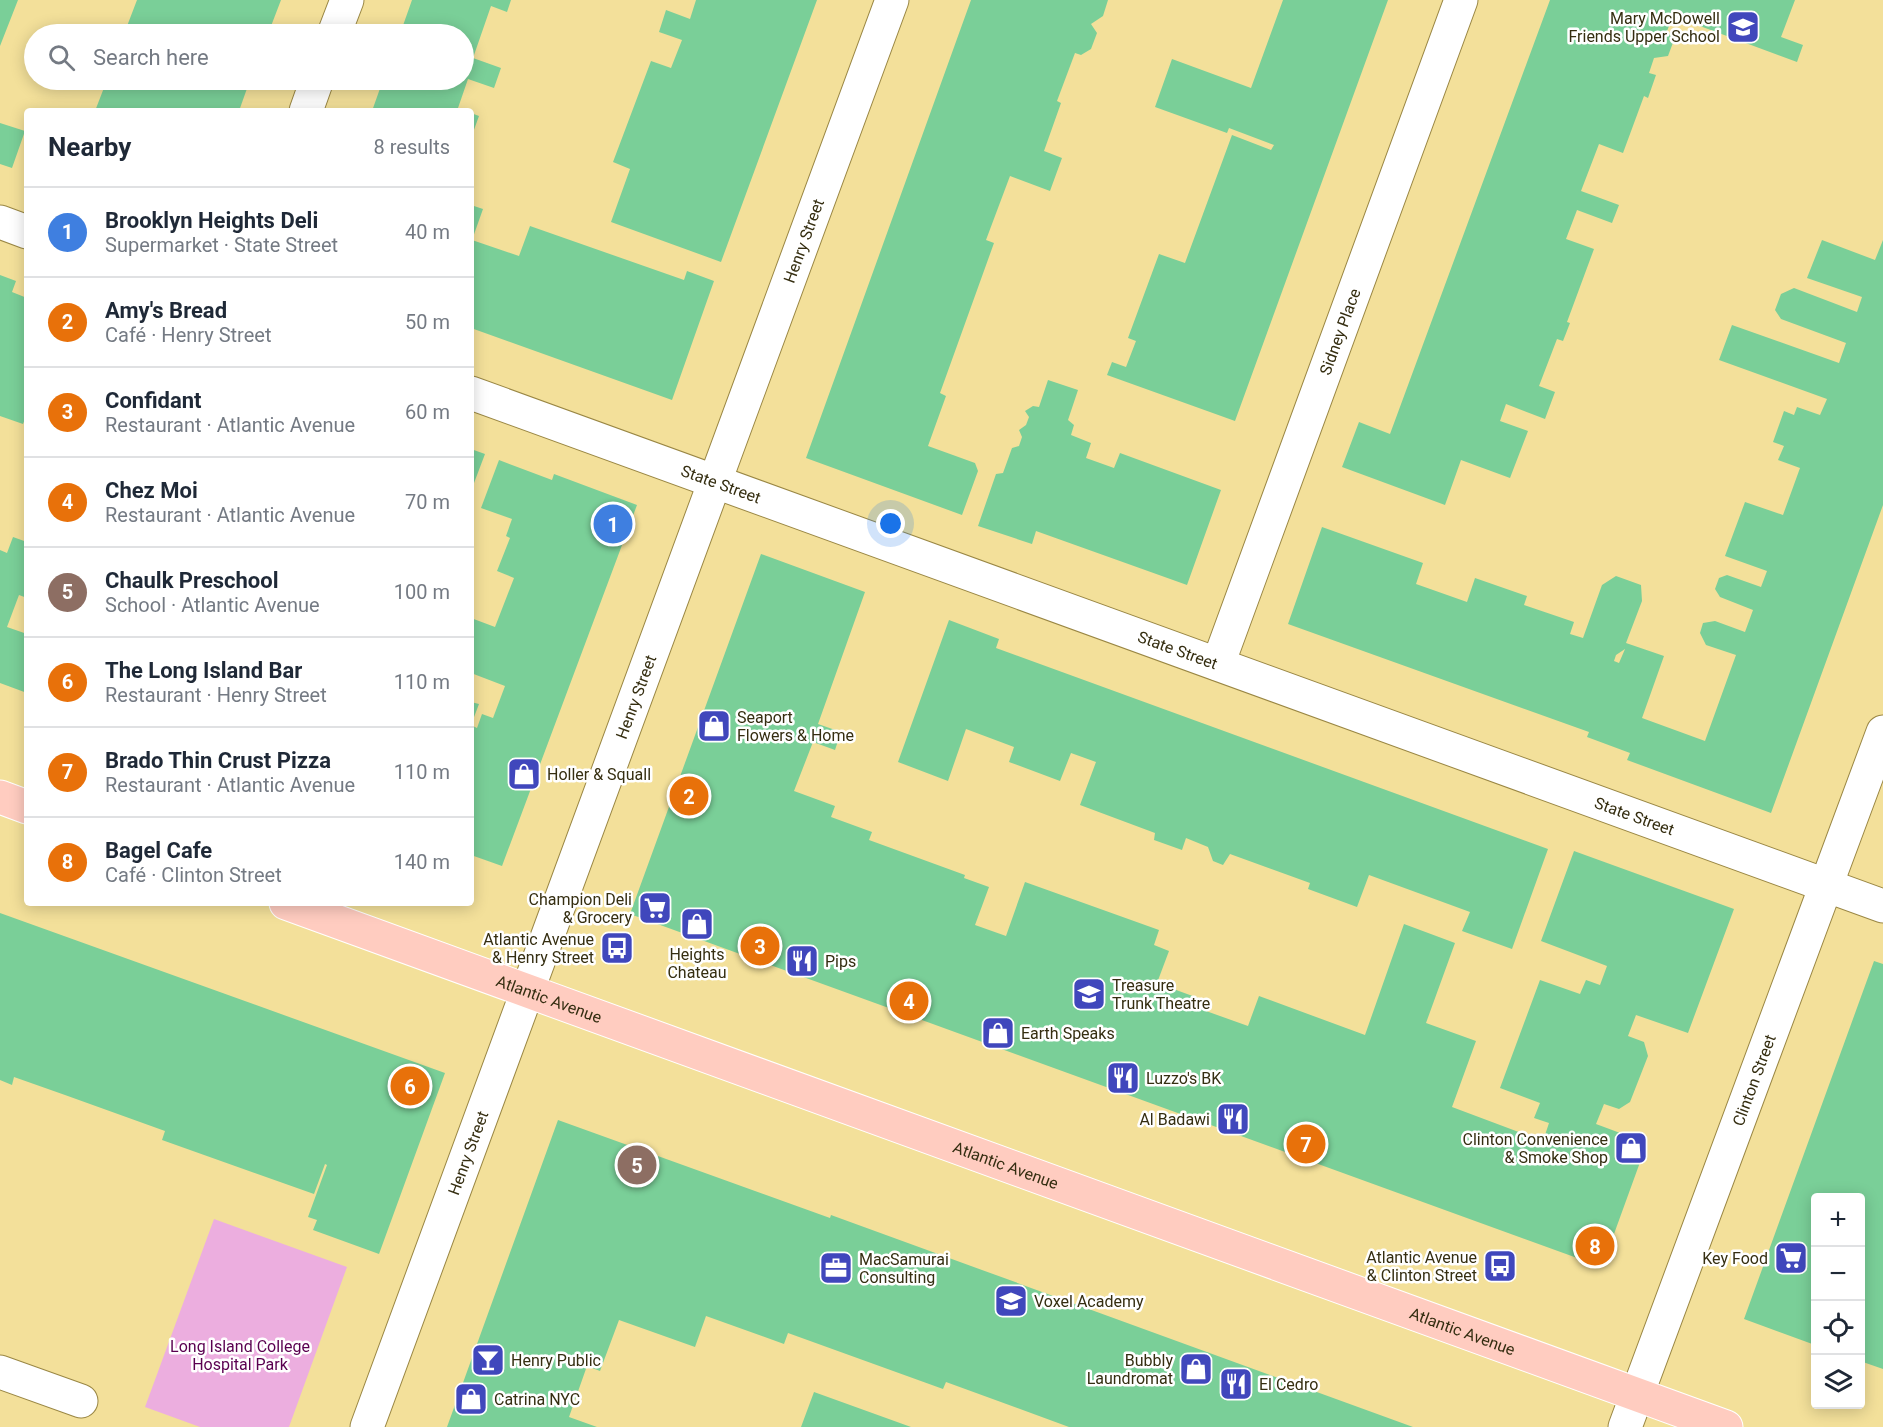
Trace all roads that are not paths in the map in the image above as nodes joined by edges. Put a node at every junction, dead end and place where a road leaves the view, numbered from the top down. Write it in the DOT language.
graph roads {
  1 [pos="347,0"];
  2 [pos="892,0"];
  3 [pos="1461,0"];
  4 [pos="338,24"];
  5 [pos="314,90"];
  6 [pos="307,108"];
  7 [pos="0,222"];
  8 [pos="24,231"];
  9 [pos="474,394"];
  10 [pos="715,480"];
  11 [pos="1218,664"];
  12 [pos="1883,732"];
  13 [pos="0,797"];
  14 [pos="24,806"];
  15 [pos="1825,886"];
  16 [pos="294,906"];
  17 [pos="1883,906"];
  18 [pos="526,992"];
  19 [pos="0,1372"];
  20 [pos="1637,1395"];
  21 [pos="81,1401"];
  22 [pos="367,1427"];
  23 [pos="1625,1427"];
  24 [pos="1726,1427"];
  1 -- 4 [label="street"];
  2 -- 10 [label="street, Henry Street"];
  3 -- 11 [label="street, Sidney Place"];
  5 -- 6 [label="street"];
  7 -- 8 [label="street"];
  9 -- 10 [label="street, State Street"];
  10 -- 11 [label="street, State Street"];
  10 -- 18 [label="street, Henry Street"];
  11 -- 15 [label="street, State Street"];
  12 -- 15 [label="street, Clinton Street"];
  13 -- 14 [label="main road"];
  15 -- 17 [label="street, State Street"];
  15 -- 20 [label="street, Clinton Street"];
  16 -- 18 [label="main road, Atlantic Avenue"];
  18 -- 20 [label="main road, Atlantic Avenue"];
  18 -- 22 [label="street, Henry Street"];
  19 -- 21 [label="street"];
  20 -- 23 [label="street, Clinton Street"];
  20 -- 24 [label="main road, Atlantic Avenue"];
}
